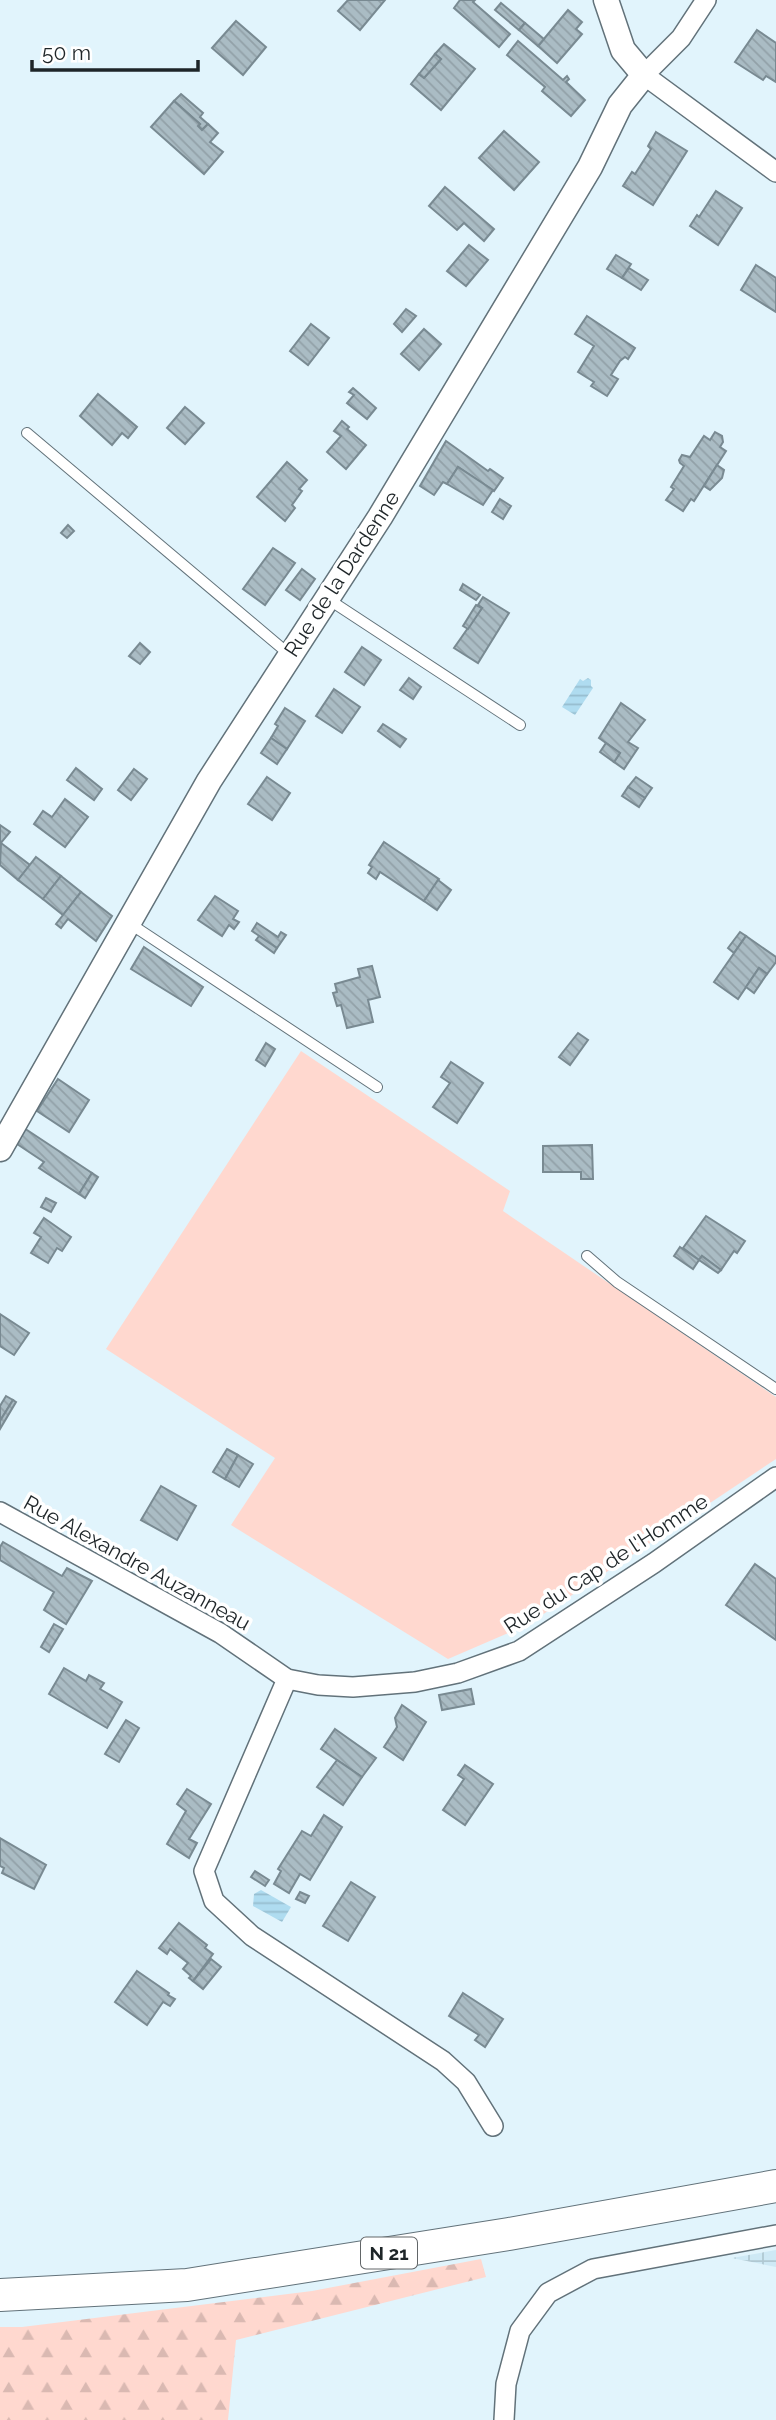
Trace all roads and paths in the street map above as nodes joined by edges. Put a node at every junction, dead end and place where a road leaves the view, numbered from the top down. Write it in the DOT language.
graph roads {
  1 [pos="606,0"];
  2 [pos="706,0"];
  3 [pos="644,75"];
  4 [pos="776,172"];
  5 [pos="27,433"];
  6 [pos="327,599"];
  7 [pos="291,655"];
  8 [pos="520,725"];
  9 [pos="129,923"];
  10 [pos="377,1087"];
  11 [pos="0,1150"];
  12 [pos="587,1256"];
  13 [pos="776,1389"];
  14 [pos="776,1478"];
  15 [pos="0,1512"];
  16 [pos="286,1679"];
  17 [pos="493,2126"];
  18 [pos="776,2186"];
  19 [pos="776,2235"];
  20 [pos="0,2295"];
  21 [pos="504,2420"];
  1 -- 3 [label="street"];
  2 -- 3 [label="street"];
  3 -- 4 [label="street"];
  3 -- 6 [label="street, Rue de la Dardenne"];
  5 -- 7 [label="lane"];
  6 -- 7 [label="street, Rue de la Dardenne"];
  6 -- 8 [label="lane"];
  7 -- 9 [label="street, Rue de la Dardenne"];
  9 -- 10 [label="lane"];
  9 -- 11 [label="street, Rue de la Dardenne"];
  12 -- 13 [label="lane"];
  14 -- 16 [label="street, Rue du Cap de l'Homme"];
  15 -- 16 [label="street, Rue Alexandre Auzanneau"];
  16 -- 17 [label="street"];
  18 -- 20 [label="main road, N 21"];
  19 -- 21 [label="street"];
}
